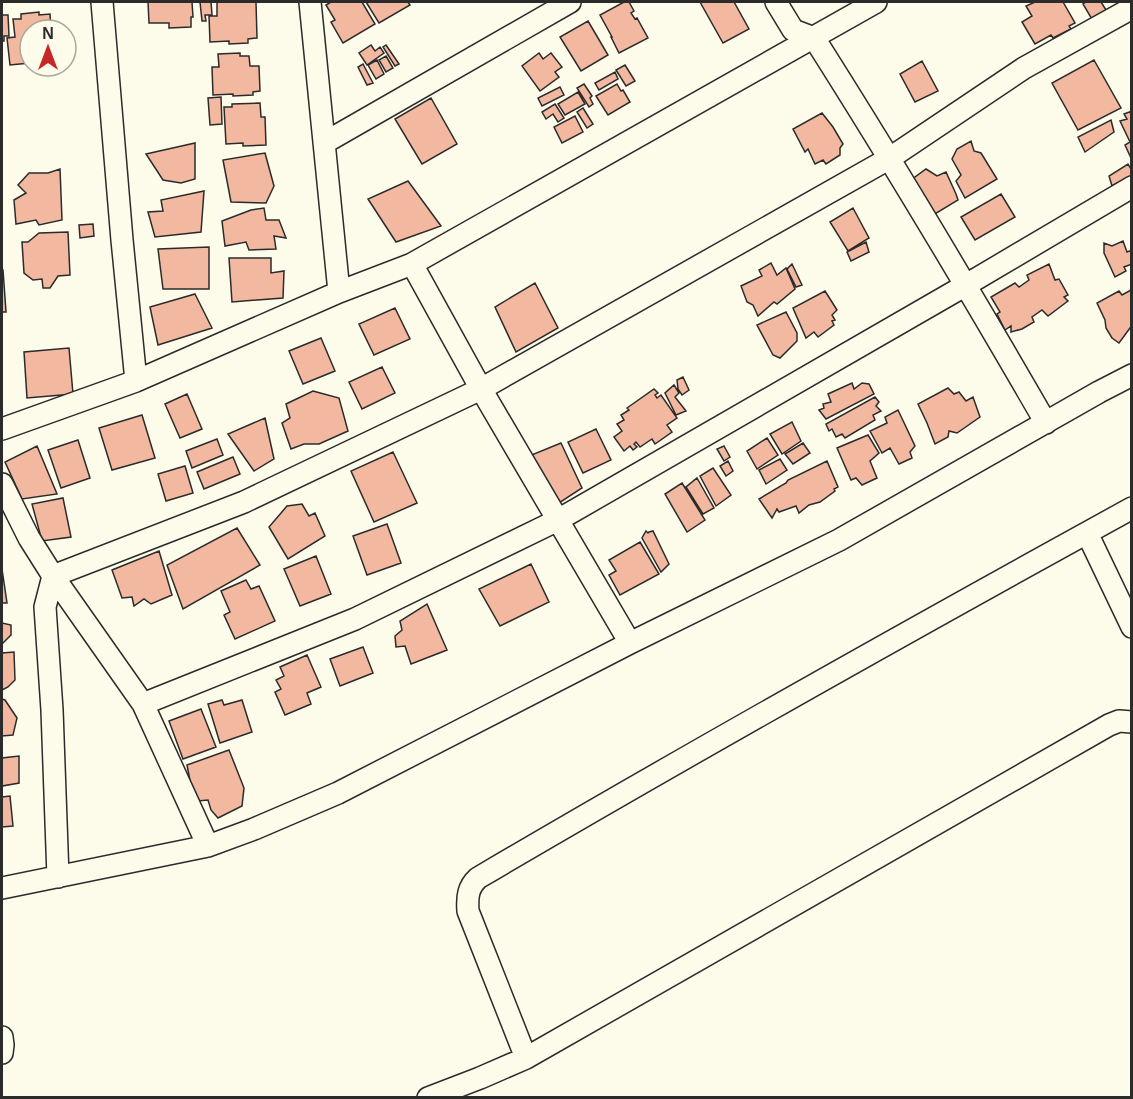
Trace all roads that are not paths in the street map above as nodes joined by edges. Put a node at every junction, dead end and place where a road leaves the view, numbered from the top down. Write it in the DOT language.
graph roads {
  1 [pos="102,2"];
  2 [pos="310,2"];
  3 [pos="570,2"];
  4 [pos="776,2"];
  5 [pos="876,2"];
  6 [pos="1131,8"];
  7 [pos="814,38"];
  8 [pos="324,142"];
  9 [pos="890,158"];
  10 [pos="1131,187"];
  11 [pos="412,264"];
  12 [pos="966,285"];
  13 [pos="339,292"];
  14 [pos="1131,375"];
  15 [pos="136,381"];
  16 [pos="481,389"];
  17 [pos="1046,423"];
  18 [pos="2,429"];
  19 [pos="2,484"];
  20 [pos="1131,508"];
  21 [pos="558,520"];
  22 [pos="1087,533"];
  23 [pos="53,576"];
  24 [pos="1131,627"];
  25 [pos="630,643"];
  26 [pos="143,704"];
  27 [pos="1131,722"];
  28 [pos="208,846"];
  29 [pos="58,877"];
  30 [pos="2,888"];
  31 [pos="2,1037"];
  32 [pos="2,1053"];
  33 [pos="526,1058"];
  34 [pos="428,1098"];
  1 -- 15 [label="street"];
  2 -- 8 [label="street"];
  3 -- 8 [label="street"];
  4 -- 7 [label="street"];
  5 -- 7 [label="street"];
  6 -- 9 [label="street"];
  7 -- 9 [label="street"];
  7 -- 11 [label="street"];
  8 -- 13 [label="street"];
  9 -- 12 [label="street"];
  9 -- 16 [label="street"];
  10 -- 12 [label="street"];
  11 -- 13 [label="street"];
  11 -- 16 [label="street"];
  12 -- 17 [label="street"];
  12 -- 21 [label="street"];
  13 -- 15 [label="street"];
  14 -- 17 [label="street"];
  15 -- 18 [label="street"];
  16 -- 21 [label="street"];
  16 -- 23 [label="street"];
  17 -- 25 [label="street"];
  19 -- 23 [label="street"];
  20 -- 22 [label="street"];
  21 -- 25 [label="street"];
  21 -- 26 [label="street"];
  22 -- 24 [label="street"];
  22 -- 33 [label="street"];
  23 -- 26 [label="street"];
  23 -- 29 [label="street"];
  25 -- 28 [label="street"];
  26 -- 28 [label="street"];
  27 -- 33 [label="street"];
  28 -- 29 [label="street"];
  29 -- 30 [label="street"];
  31 -- 32 [label="street"];
  33 -- 34 [label="street"];
}
